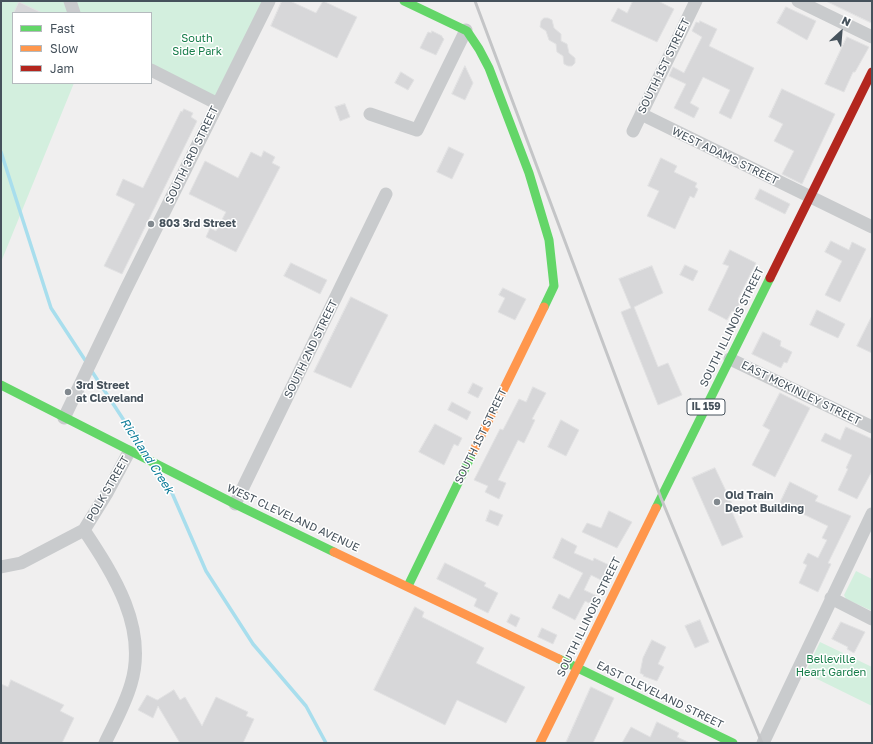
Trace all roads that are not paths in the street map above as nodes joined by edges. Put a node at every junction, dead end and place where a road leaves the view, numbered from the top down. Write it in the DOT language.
graph roads {
  1 [pos="70,1"];
  2 [pos="269,1"];
  3 [pos="404,1"];
  4 [pos="696,1"];
  5 [pos="798,1"];
  6 [pos="74,12"];
  7 [pos="466,30"];
  8 [pos="872,37"];
  9 [pos="152,71"];
  10 [pos="872,72"];
  11 [pos="218,104"];
  12 [pos="370,114"];
  13 [pos="641,114"];
  14 [pos="633,131"];
  15 [pos="386,194"];
  16 [pos="810,197"];
  17 [pos="872,227"];
  18 [pos="730,359"];
  19 [pos="1,385"];
  20 [pos="64,418"];
  21 [pos="872,427"];
  22 [pos="131,453"];
  23 [pos="235,504"];
  24 [pos="872,514"];
  25 [pos="84,530"];
  26 [pos="1,567"];
  27 [pos="408,586"];
  28 [pos="831,598"];
  29 [pos="872,619"];
  30 [pos="577,668"];
  31 [pos="105,743"];
  32 [pos="540,743"];
  33 [pos="733,743"];
  34 [pos="763,743"];
  1 -- 6 [label="street"];
  2 -- 11 [label="street, SOUTH 3RD STREET"];
  3 -- 7 [label="street"];
  4 -- 13 [label="street, SOUTH 1ST STREET"];
  5 -- 8 [label="street"];
  7 -- 12 [label="street"];
  7 -- 27 [label="street, SOUTH 1ST STREET"];
  9 -- 11 [label="street"];
  10 -- 16 [label="street, SOUTH ILLINOIS STREET / IL 159"];
  11 -- 20 [label="street, SOUTH 3RD STREET"];
  13 -- 14 [label="street, SOUTH 1ST STREET"];
  13 -- 16 [label="street, WEST ADAMS STREET"];
  15 -- 23 [label="street, SOUTH 2ND STREET"];
  16 -- 17 [label="street, WEST ADAMS STREET"];
  16 -- 18 [label="street, SOUTH ILLINOIS STREET / IL 159"];
  18 -- 21 [label="street, EAST MCKINLEY STREET"];
  18 -- 30 [label="street, SOUTH ILLINOIS STREET / IL 159"];
  19 -- 20 [label="street, WEST CLEVELAND AVENUE"];
  20 -- 22 [label="street, WEST CLEVELAND AVENUE"];
  22 -- 23 [label="street, WEST CLEVELAND AVENUE"];
  22 -- 25 [label="street, POLK STREET"];
  23 -- 27 [label="street, WEST CLEVELAND AVENUE"];
  24 -- 28 [label="street"];
  25 -- 26 [label="street, POLK STREET"];
  25 -- 31 [label="street"];
  27 -- 30 [label="street, WEST CLEVELAND AVENUE"];
  28 -- 29 [label="street"];
  28 -- 34 [label="street"];
  30 -- 32 [label="street, SOUTH ILLINOIS STREET / IL 159"];
  30 -- 33 [label="street, EAST CLEVELAND STREET"];
}
